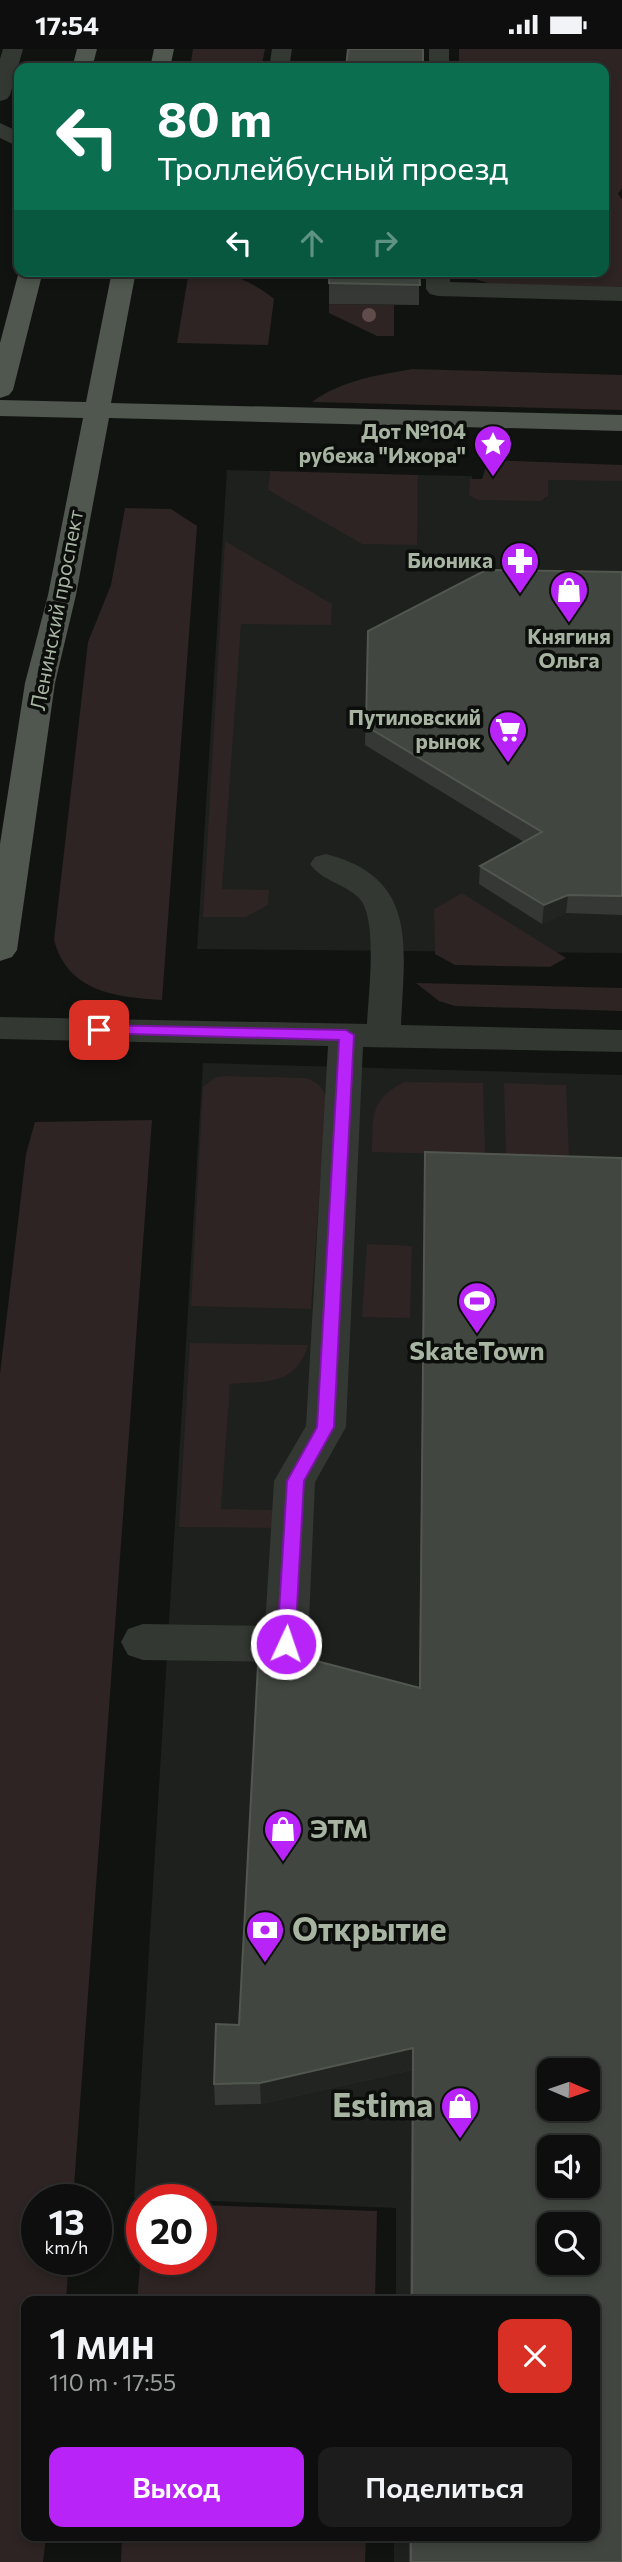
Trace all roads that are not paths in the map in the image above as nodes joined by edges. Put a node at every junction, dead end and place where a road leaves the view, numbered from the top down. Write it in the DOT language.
graph roads {
  1 [pos="13,49"];
  2 [pos="0,95"];
  3 [pos="29,277"];
  4 [pos="122,277"];
  5 [pos="438,277"];
  6 [pos="622,294"];
  7 [pos="0,390"];
  8 [pos="0,408"];
  9 [pos="622,423"];
  10 [pos="84,426"];
  11 [pos="488,445"];
  12 [pos="326,864"];
  13 [pos="0,950"];
  14 [pos="0,1027"];
  15 [pos="365,1035"];
  16 [pos="622,1048"];
  17 [pos="143,1642"];
  1 -- 2 [label="street"];
  3 -- 7 [label="main road"];
  4 -- 10 [label="main road, Ленинский проспект"];
  5 -- 6 [label="street"];
  8 -- 10 [label="main road"];
  9 -- 10 [label="main road"];
  10 -- 11 [label="main road"];
  10 -- 13 [label="main road, Ленинский проспект"];
  12 -- 15 [label="street"];
  14 -- 15 [label="street"];
  15 -- 16 [label="street"];
  15 -- 17 [label="street"];
}
